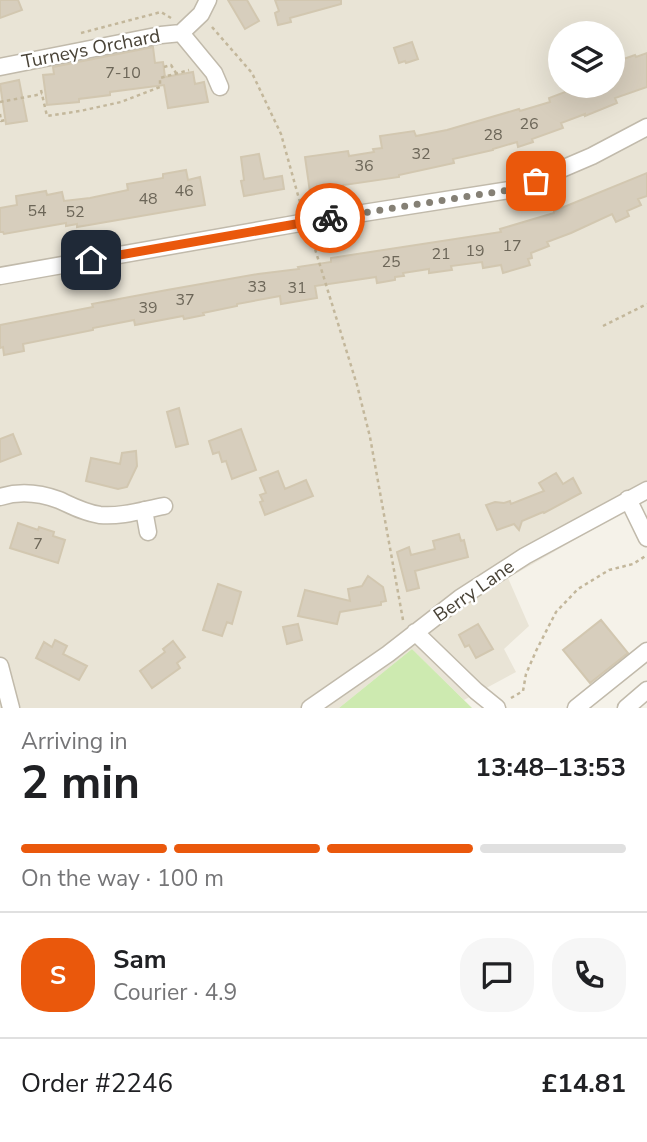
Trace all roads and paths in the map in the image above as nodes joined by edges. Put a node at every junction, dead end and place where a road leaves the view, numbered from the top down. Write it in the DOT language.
graph roads {
  1 [pos="204,7"];
  2 [pos="181,33"];
  3 [pos="203,59"];
  4 [pos="28,61"];
  5 [pos="0,67"];
  6 [pos="164,67"];
  7 [pos="176,73"];
  8 [pos="38,87"];
  9 [pos="220,87"];
  10 [pos="0,102"];
  11 [pos="0,114"];
  12 [pos="5,120"];
  13 [pos="647,127"];
  14 [pos="306,222"];
  15 [pos="0,276"];
  16 [pos="647,304"];
  17 [pos="603,326"];
  18 [pos="647,490"];
  19 [pos="0,496"];
  20 [pos="628,499"];
  21 [pos="164,506"];
  22 [pos="144,510"];
  23 [pos="148,532"];
  24 [pos="647,538"];
  25 [pos="647,555"];
  26 [pos="411,636"];
  27 [pos="647,651"];
  28 [pos="0,666"];
  29 [pos="647,690"];
  30 [pos="495,707"];
  31 [pos="11,708"];
  32 [pos="310,708"];
  33 [pos="576,708"];
  34 [pos="626,708"];
  1 -- 2 [label="street, Turneys Orchard"];
  1 -- 14 [label="path"];
  2 -- 3 [label="street, Turneys Orchard"];
  2 -- 4 [label="street, Turneys Orchard"];
  3 -- 7 [label="path"];
  3 -- 9 [label="street, Turneys Orchard"];
  4 -- 5 [label="street, Turneys Orchard"];
  4 -- 8 [label="street"];
  6 -- 7 [label="path"];
  7 -- 8 [label="path"];
  8 -- 10 [label="path"];
  11 -- 12 [label="path"];
  13 -- 14 [label="street"];
  14 -- 15 [label="street"];
  14 -- 26 [label="path"];
  16 -- 17 [label="path"];
  18 -- 20 [label="street, Berry Lane"];
  19 -- 22 [label="street"];
  20 -- 24 [label="street"];
  20 -- 26 [label="street, Berry Lane"];
  21 -- 22 [label="street"];
  22 -- 23 [label="street"];
  25 -- 30 [label="path"];
  26 -- 30 [label="street"];
  26 -- 32 [label="street, Berry Lane"];
  27 -- 33 [label="street"];
  28 -- 31 [label="street"];
  29 -- 34 [label="street"];
}
